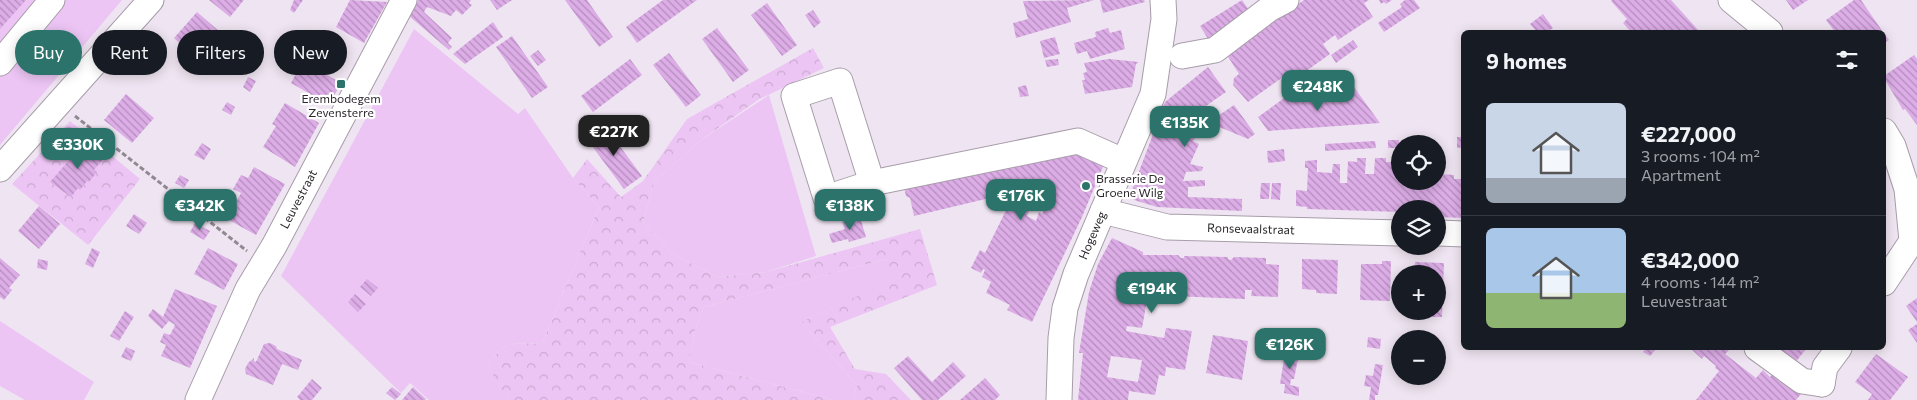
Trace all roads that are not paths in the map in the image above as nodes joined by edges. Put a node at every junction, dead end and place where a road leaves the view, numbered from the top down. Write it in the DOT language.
graph roads {
  1 [pos="52,0"];
  2 [pos="151,0"];
  3 [pos="404,0"];
  4 [pos="1286,0"];
  5 [pos="1731,0"];
  6 [pos="1164,1"];
  7 [pos="1768,30"];
  8 [pos="1182,56"];
  9 [pos="0,62"];
  10 [pos="1155,77"];
  11 [pos="1886,134"];
  12 [pos="1123,161"];
  13 [pos="0,169"];
  14 [pos="872,184"];
  15 [pos="1103,211"];
  16 [pos="1391,232"];
  17 [pos="1446,233"];
  18 [pos="1461,234"];
  19 [pos="1914,238"];
  20 [pos="1886,279"];
  21 [pos="1760,350"];
  22 [pos="1838,350"];
  23 [pos="1825,392"];
  24 [pos="198,400"];
  25 [pos="1059,400"];
  1 -- 9 [label="street"];
  2 -- 13 [label="street"];
  3 -- 24 [label="street, Leuvestraat"];
  4 -- 8 [label="street"];
  5 -- 7 [label="street"];
  6 -- 8 [label="street, Hogeweg"];
  6 -- 10 [label="street, Hogeweg"];
  8 -- 10 [label="street"];
  10 -- 12 [label="street, Hogeweg"];
  11 -- 19 [label="street"];
  12 -- 14 [label="street"];
  12 -- 15 [label="street, Hogeweg"];
  15 -- 16 [label="street, Ronsevaalstraat"];
  15 -- 25 [label="street, Hogeweg"];
  17 -- 18 [label="street"];
  19 -- 20 [label="street"];
  21 -- 23 [label="street"];
  22 -- 23 [label="street"];
}
